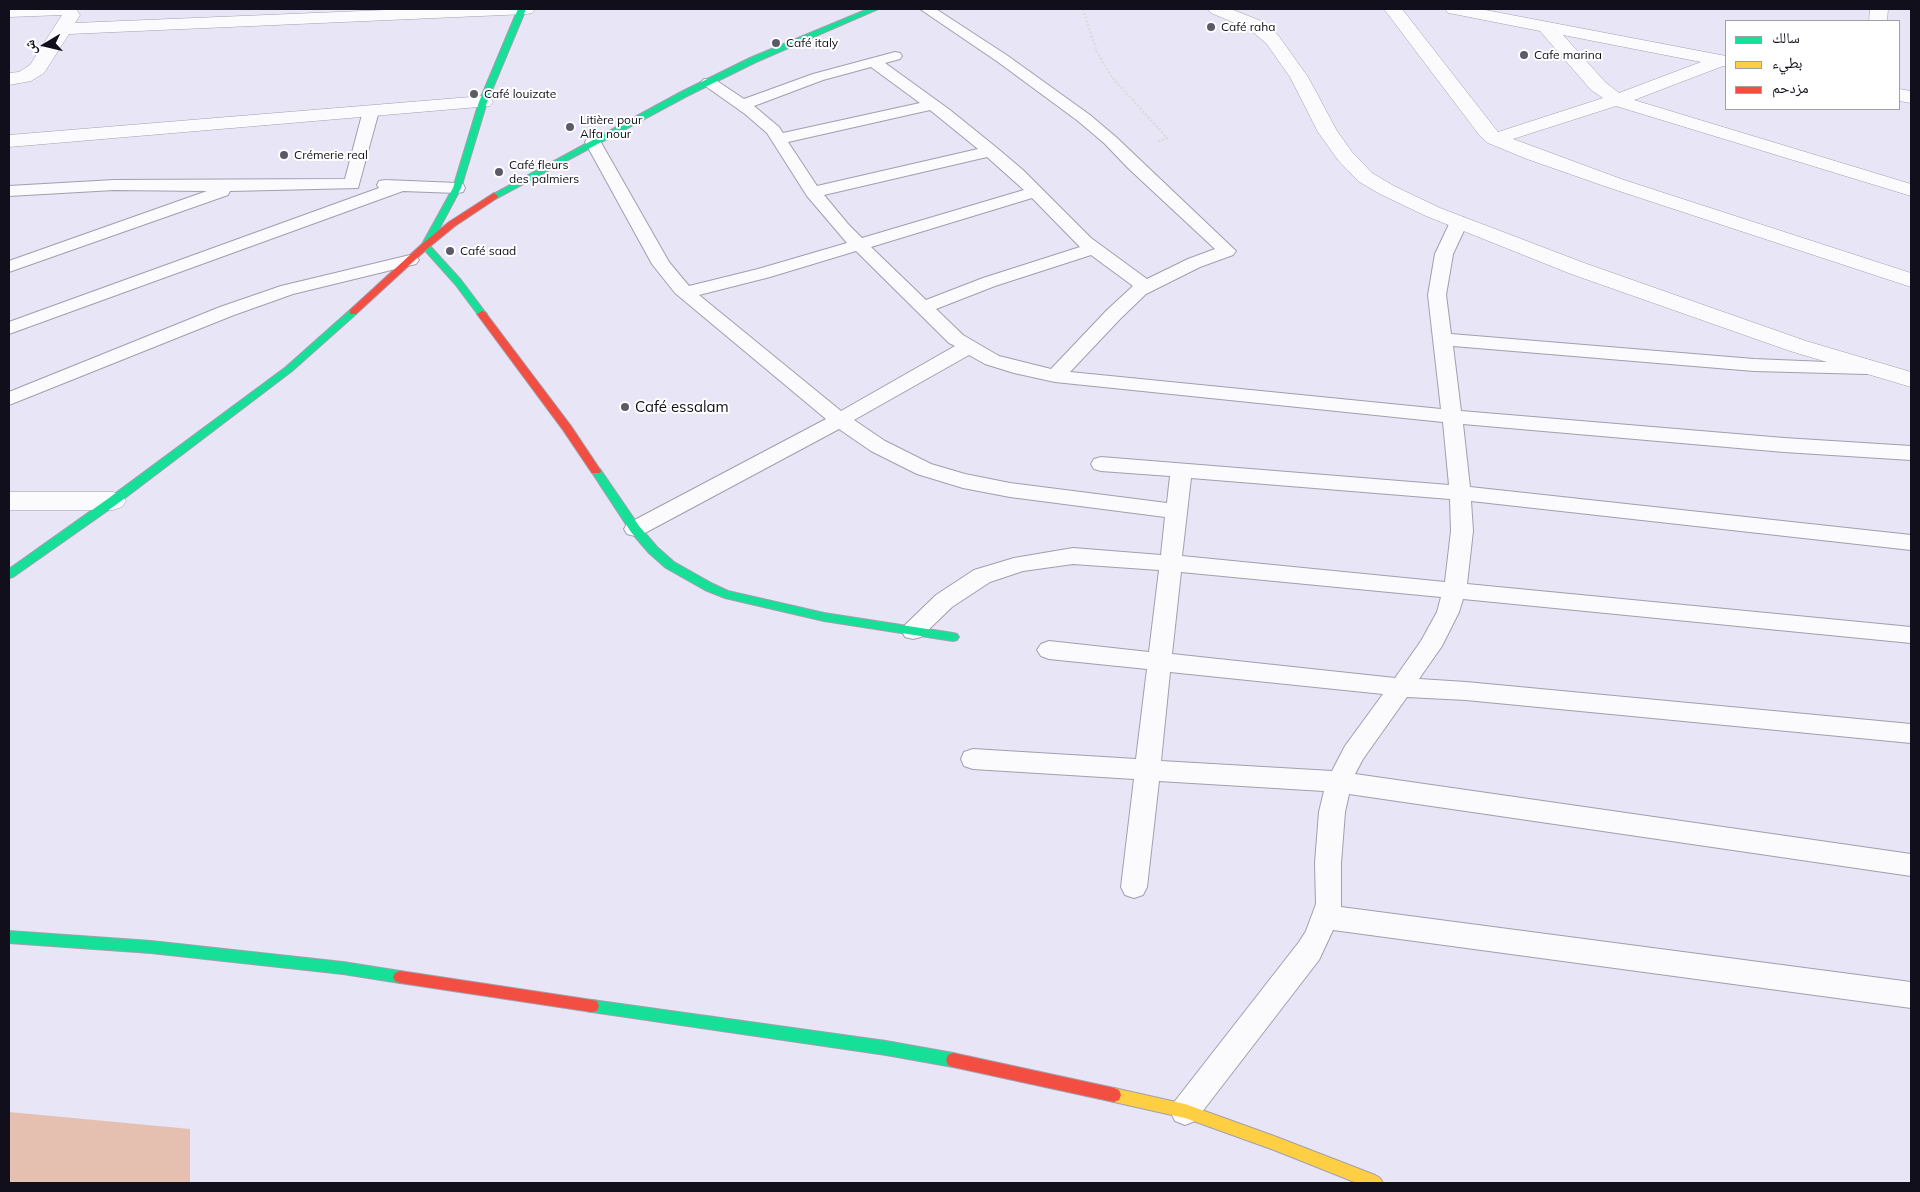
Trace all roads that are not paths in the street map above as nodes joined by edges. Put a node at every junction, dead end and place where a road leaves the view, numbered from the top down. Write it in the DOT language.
graph roads {
  1 [pos="522,9"];
  2 [pos="526,9"];
  3 [pos="927,9"];
  4 [pos="1217,9"];
  5 [pos="1393,9"];
  6 [pos="1454,9"];
  7 [pos="868,10"];
  8 [pos="9,12"];
  9 [pos="1546,26"];
  10 [pos="63,29"];
  11 [pos="894,56"];
  12 [pos="1724,60"];
  13 [pos="873,62"];
  14 [pos="9,79"];
  15 [pos="709,82"];
  16 [pos="1617,100"];
  17 [pos="483,102"];
  18 [pos="932,105"];
  19 [pos="743,106"];
  20 [pos="371,111"];
  21 [pos="778,139"];
  22 [pos="1495,139"];
  23 [pos="9,141"];
  24 [pos="593,142"];
  25 [pos="991,151"];
  26 [pos="352,184"];
  27 [pos="237,186"];
  28 [pos="400,186"];
  29 [pos="72,187"];
  30 [pos="457,188"];
  31 [pos="1911,190"];
  32 [pos="9,191"];
  33 [pos="813,192"];
  34 [pos="1035,192"];
  35 [pos="9,208"];
  36 [pos="1459,222"];
  37 [pos="860,245"];
  38 [pos="426,246"];
  39 [pos="1093,248"];
  40 [pos="410,260"];
  41 [pos="9,267"];
  42 [pos="1911,280"];
  43 [pos="1146,287"];
  44 [pos="685,293"];
  45 [pos="924,307"];
  46 [pos="9,328"];
  47 [pos="1443,339"];
  48 [pos="968,347"];
  49 [pos="1867,368"];
  50 [pos="1056,376"];
  51 [pos="1911,380"];
  52 [pos="9,399"];
  53 [pos="1452,417"];
  54 [pos="840,420"];
  55 [pos="1911,453"];
  56 [pos="1101,464"];
  57 [pos="1181,470"];
  58 [pos="1460,493"];
  59 [pos="9,501"];
  60 [pos="113,501"];
  61 [pos="1176,511"];
  62 [pos="635,529"];
  63 [pos="1911,542"];
  64 [pos="1170,563"];
  65 [pos="9,574"];
  66 [pos="1453,591"];
  67 [pos="913,630"];
  68 [pos="1911,635"];
  69 [pos="953,637"];
  70 [pos="1048,650"];
  71 [pos="1159,662"];
  72 [pos="1399,687"];
  73 [pos="1911,734"];
  74 [pos="973,759"];
  75 [pos="1146,770"];
  76 [pos="1339,782"];
  77 [pos="1911,865"];
  78 [pos="1134,887"];
  79 [pos="1326,917"];
  80 [pos="9,937"];
  81 [pos="1911,995"];
  82 [pos="1186,1111"];
  83 [pos="1375,1183"];
  1 -- 2 [label="street"];
  1 -- 10 [label="street"];
  1 -- 17 [label="street"];
  3 -- 43 [label="lane"];
  4 -- 36 [label="street"];
  5 -- 22 [label="street"];
  6 -- 9 [label="street"];
  7 -- 15 [label="street"];
  8 -- 10 [label="street"];
  9 -- 12 [label="street"];
  9 -- 16 [label="street"];
  10 -- 14 [label="street"];
  11 -- 13 [label="lane"];
  12 -- 16 [label="street"];
  13 -- 18 [label="lane"];
  13 -- 19 [label="lane"];
  15 -- 19 [label="lane"];
  15 -- 24 [label="street"];
  16 -- 22 [label="street"];
  16 -- 31 [label="street"];
  17 -- 20 [label="street"];
  17 -- 30 [label="street"];
  18 -- 21 [label="lane"];
  18 -- 25 [label="lane"];
  19 -- 21 [label="lane"];
  20 -- 23 [label="street"];
  20 -- 26 [label="lane"];
  21 -- 33 [label="lane"];
  22 -- 42 [label="street"];
  24 -- 38 [label="street"];
  24 -- 44 [label="lane"];
  25 -- 33 [label="lane"];
  25 -- 34 [label="lane"];
  26 -- 27 [label="lane"];
  26 -- 28 [label="lane"];
  27 -- 29 [label="lane"];
  27 -- 41 [label="lane"];
  28 -- 30 [label="lane"];
  28 -- 46 [label="lane"];
  29 -- 32 [label="lane"];
  29 -- 35 [label="lane"];
  30 -- 38 [label="street"];
  33 -- 37 [label="lane"];
  34 -- 37 [label="lane"];
  34 -- 39 [label="lane"];
  36 -- 47 [label="lane"];
  36 -- 49 [label="street"];
  37 -- 44 [label="lane"];
  37 -- 45 [label="lane"];
  38 -- 40 [label="street"];
  38 -- 62 [label="street"];
  39 -- 43 [label="lane"];
  39 -- 45 [label="lane"];
  40 -- 52 [label="lane"];
  40 -- 60 [label="street"];
  43 -- 50 [label="lane"];
  44 -- 54 [label="lane"];
  45 -- 48 [label="lane"];
  47 -- 49 [label="lane"];
  47 -- 53 [label="lane"];
  48 -- 50 [label="lane"];
  48 -- 54 [label="lane"];
  49 -- 51 [label="street"];
  50 -- 53 [label="lane"];
  53 -- 55 [label="lane"];
  53 -- 58 [label="lane"];
  54 -- 61 [label="lane"];
  54 -- 62 [label="lane"];
  56 -- 57 [label="lane"];
  57 -- 58 [label="lane"];
  57 -- 61 [label="lane"];
  58 -- 63 [label="lane"];
  58 -- 66 [label="lane"];
  59 -- 60 [label="street"];
  60 -- 65 [label="street"];
  61 -- 64 [label="lane"];
  62 -- 67 [label="street"];
  64 -- 66 [label="lane"];
  64 -- 67 [label="lane"];
  64 -- 71 [label="lane"];
  66 -- 68 [label="lane"];
  66 -- 72 [label="lane"];
  67 -- 69 [label="street"];
  70 -- 71 [label="lane"];
  71 -- 72 [label="lane"];
  71 -- 75 [label="lane"];
  72 -- 73 [label="lane"];
  72 -- 76 [label="lane"];
  74 -- 75 [label="lane"];
  75 -- 76 [label="lane"];
  75 -- 78 [label="lane"];
  76 -- 77 [label="lane"];
  76 -- 79 [label="lane"];
  79 -- 81 [label="lane"];
  79 -- 82 [label="lane"];
  80 -- 82 [label="street"];
  82 -- 83 [label="street"];
}
